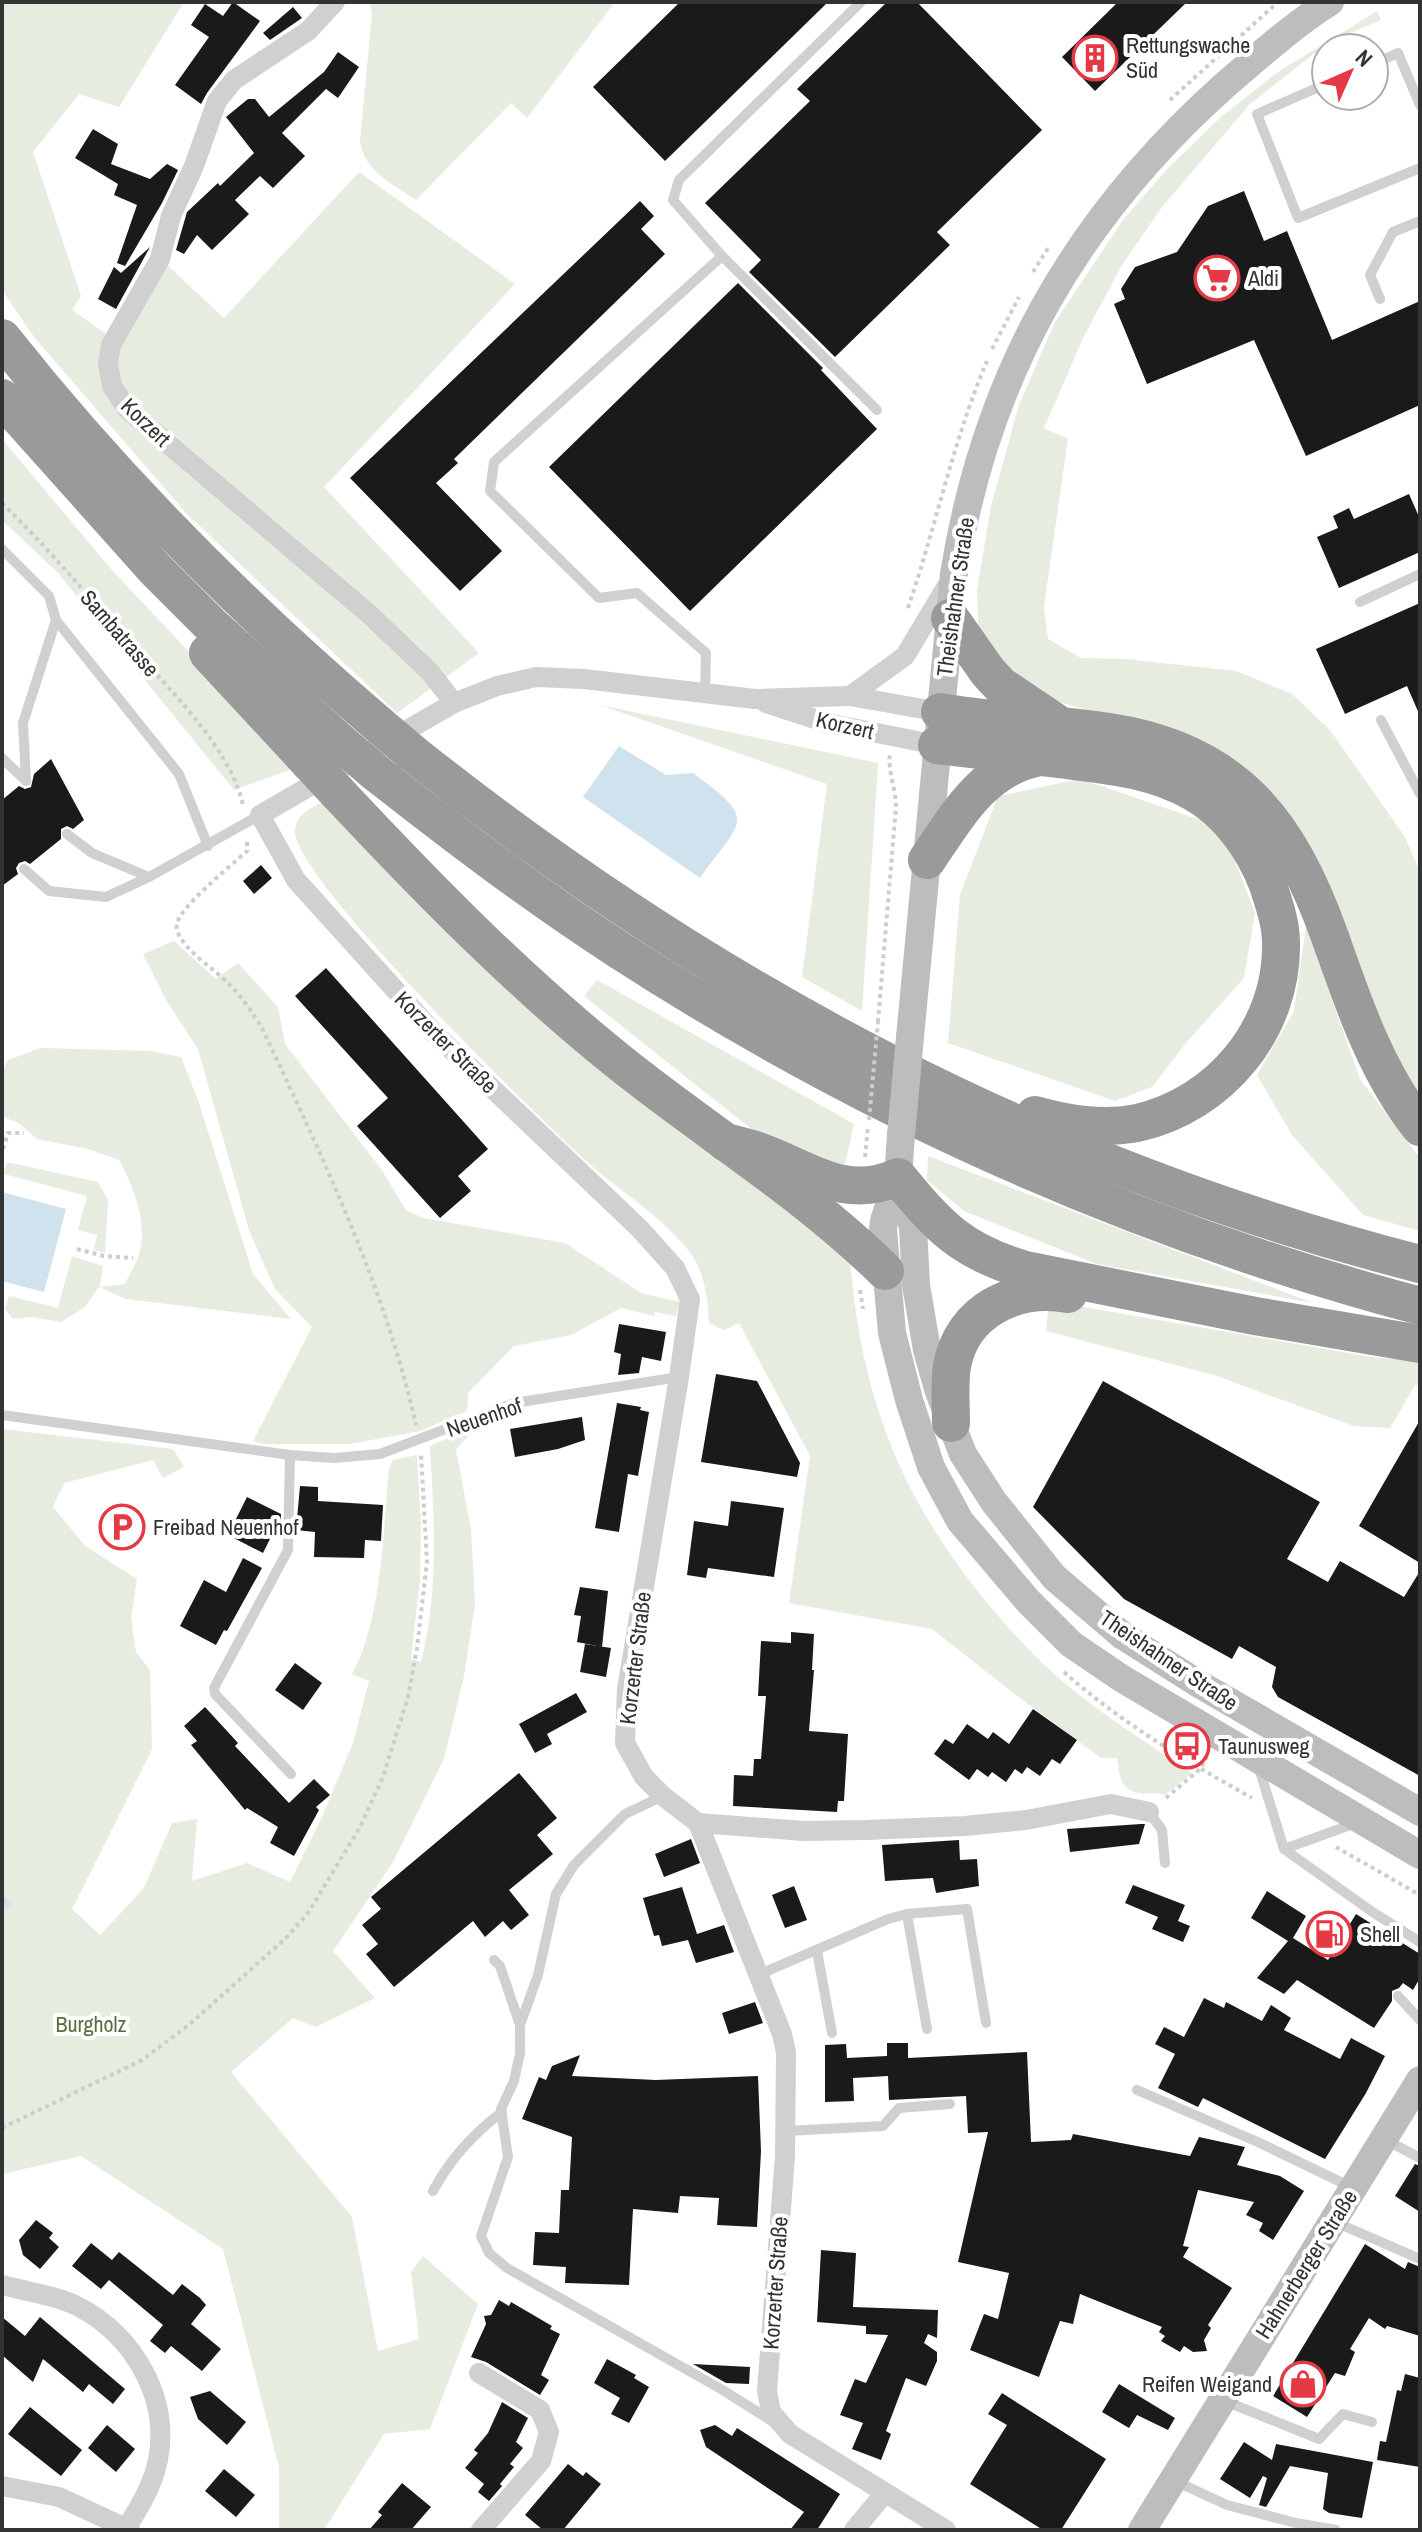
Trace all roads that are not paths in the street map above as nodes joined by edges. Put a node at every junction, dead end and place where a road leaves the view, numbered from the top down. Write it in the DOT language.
graph roads {
  1 [pos="335,2"];
  2 [pos="861,2"];
  3 [pos="1308,2"];
  4 [pos="1330,2"];
  5 [pos="1290,31"];
  6 [pos="1390,57"];
  7 [pos="1310,91"];
  8 [pos="1420,105"];
  9 [pos="1420,168"];
  10 [pos="1420,221"];
  11 [pos="722,256"];
  12 [pos="1380,299"];
  13 [pos="2,338"];
  14 [pos="2,398"];
  15 [pos="877,410"];
  16 [pos="2,549"];
  17 [pos="155,569"];
  18 [pos="954,574"];
  19 [pos="1420,574"];
  20 [pos="1360,602"];
  21 [pos="950,618"];
  22 [pos="56,620"];
  23 [pos="705,693"];
  24 [pos="850,696"];
  25 [pos="755,699"];
  26 [pos="454,703"];
  27 [pos="1381,720"];
  28 [pos="939,728"];
  29 [pos="1064,728"];
  30 [pos="1040,757"];
  31 [pos="2,758"];
  32 [pos="1420,794"];
  33 [pos="260,815"];
  34 [pos="67,834"];
  35 [pos="208,846"];
  36 [pos="927,860"];
  37 [pos="24,869"];
  38 [pos="149,877"];
  39 [pos="939,1089"];
  40 [pos="1420,1127"];
  41 [pos="725,1142"];
  42 [pos="898,1177"];
  43 [pos="1420,1264"];
  44 [pos="885,1271"];
  45 [pos="1119,1290"];
  46 [pos="1420,1306"];
  47 [pos="1420,1344"];
  48 [pos="679,1377"];
  49 [pos="2,1415"];
  50 [pos="951,1423"];
  51 [pos="290,1455"];
  52 [pos="1256,1759"];
  53 [pos="291,1774"];
  54 [pos="1360,1777"];
  55 [pos="663,1796"];
  56 [pos="1149,1812"];
  57 [pos="1420,1812"];
  58 [pos="1353,1814"];
  59 [pos="698,1823"];
  60 [pos="1284,1849"];
  61 [pos="1420,1855"];
  62 [pos="1165,1863"];
  63 [pos="907,1914"];
  64 [pos="1420,1942"];
  65 [pos="817,1951"];
  66 [pos="494,1960"];
  67 [pos="758,1975"];
  68 [pos="1398,1996"];
  69 [pos="1420,2020"];
  70 [pos="986,2023"];
  71 [pos="520,2025"];
  72 [pos="927,2029"];
  73 [pos="832,2033"];
  74 [pos="1420,2080"];
  75 [pos="1137,2090"];
  76 [pos="950,2104"];
  77 [pos="502,2112"];
  78 [pos="786,2131"];
  79 [pos="1384,2139"];
  80 [pos="1420,2158"];
  81 [pos="1353,2188"];
  82 [pos="433,2191"];
  83 [pos="1333,2221"];
  84 [pos="1420,2259"];
  85 [pos="2,2285"];
  86 [pos="479,2373"];
  87 [pos="1223,2400"];
  88 [pos="1372,2422"];
  89 [pos="783,2428"];
  90 [pos="1173,2480"];
  91 [pos="2,2486"];
  92 [pos="885,2493"];
  93 [pos="129,2529"];
  94 [pos="481,2530"];
  95 [pos="854,2530"];
  96 [pos="946,2530"];
  97 [pos="1142,2530"];
  98 [pos="1336,2530"];
  1 -- 26 [label="street, Korzert"];
  2 -- 11 [label="lane"];
  3 -- 5 [label="main road"];
  4 -- 5 [label="main road, Theishahner Straße"];
  5 -- 18 [label="main road, Theishahner Straße"];
  6 -- 8 [label="lane"];
  7 -- 9 [label="lane"];
  10 -- 12 [label="lane"];
  11 -- 15 [label="lane"];
  11 -- 23 [label="lane"];
  13 -- 39 [label="highway, bridge"];
  14 -- 17 [label="highway"];
  16 -- 22 [label="lane"];
  17 -- 41 [label="highway, bridge"];
  17 -- 46 [label="highway, bridge"];
  18 -- 21 [label="main road, Theishahner Straße"];
  18 -- 24 [label="street"];
  19 -- 20 [label="lane"];
  21 -- 28 [label="main road, Theishahner Straße"];
  21 -- 29 [label="highway"];
  22 -- 31 [label="lane"];
  22 -- 35 [label="lane"];
  23 -- 25 [label="street, Korzert"];
  23 -- 26 [label="street, Korzert"];
  24 -- 25 [label="street, Korzert"];
  24 -- 28 [label="street, Korzert"];
  25 -- 28 [label="street, Korzert"];
  26 -- 33 [label="street, Korzert"];
  27 -- 32 [label="lane"];
  28 -- 29 [label="highway"];
  28 -- 30 [label="highway"];
  28 -- 36 [label="main road, Theishahner Straße"];
  29 -- 40 [label="highway"];
  30 -- 36 [label="highway"];
  30 -- 39 [label="highway"];
  33 -- 35 [label="lane"];
  33 -- 48 [label="street, Korzerter Straße"];
  34 -- 38 [label="lane"];
  35 -- 38 [label="lane"];
  36 -- 42 [label="main road, Theishahner Straße, bridge"];
  37 -- 38 [label="lane"];
  39 -- 43 [label="highway"];
  41 -- 42 [label="highway"];
  41 -- 44 [label="highway"];
  42 -- 44 [label="main road, Theishahner Straße"];
  42 -- 45 [label="highway"];
  42 -- 50 [label="main road, Theishahner Straße"];
  44 -- 52 [label="main road, Theishahner Straße"];
  45 -- 47 [label="highway"];
  45 -- 50 [label="highway"];
  48 -- 51 [label="lane, Neuenhof"];
  48 -- 55 [label="street, Korzerter Straße"];
  49 -- 51 [label="lane, Neuenhof"];
  50 -- 54 [label="main road, Theishahner Straße"];
  51 -- 53 [label="lane"];
  52 -- 58 [label="main road, Theishahner Straße"];
  52 -- 60 [label="lane"];
  54 -- 57 [label="main road, Theishahner Straße"];
  54 -- 58 [label="main road"];
  55 -- 59 [label="street, Korzerter Straße"];
  55 -- 71 [label="lane"];
  56 -- 59 [label="street"];
  56 -- 62 [label="lane"];
  58 -- 60 [label="lane"];
  58 -- 61 [label="main road, Theishahner Straße"];
  59 -- 67 [label="street, Korzerter Straße"];
  60 -- 64 [label="lane"];
  63 -- 65 [label="lane"];
  63 -- 70 [label="lane"];
  63 -- 72 [label="lane"];
  65 -- 67 [label="lane"];
  65 -- 73 [label="lane"];
  66 -- 71 [label="lane"];
  67 -- 78 [label="street, Korzerter Straße"];
  68 -- 69 [label="lane"];
  71 -- 77 [label="lane"];
  74 -- 79 [label="main road, Hahnerberger Straße"];
  75 -- 81 [label="lane"];
  76 -- 78 [label="lane"];
  77 -- 82 [label="lane"];
  77 -- 89 [label="lane"];
  78 -- 89 [label="street, Korzerter Straße"];
  79 -- 80 [label="lane"];
  79 -- 81 [label="main road, Hahnerberger Straße"];
  81 -- 83 [label="main road, Hahnerberger Straße"];
  83 -- 84 [label="lane"];
  83 -- 87 [label="main road, Hahnerberger Straße"];
  85 -- 93 [label="street"];
  86 -- 94 [label="street"];
  87 -- 88 [label="lane"];
  87 -- 90 [label="main road, Hahnerberger Straße"];
  89 -- 92 [label="street"];
  90 -- 97 [label="main road, Hahnerberger Straße"];
  90 -- 98 [label="lane"];
  91 -- 93 [label="street"];
  92 -- 95 [label="street"];
  92 -- 96 [label="street"];
}
